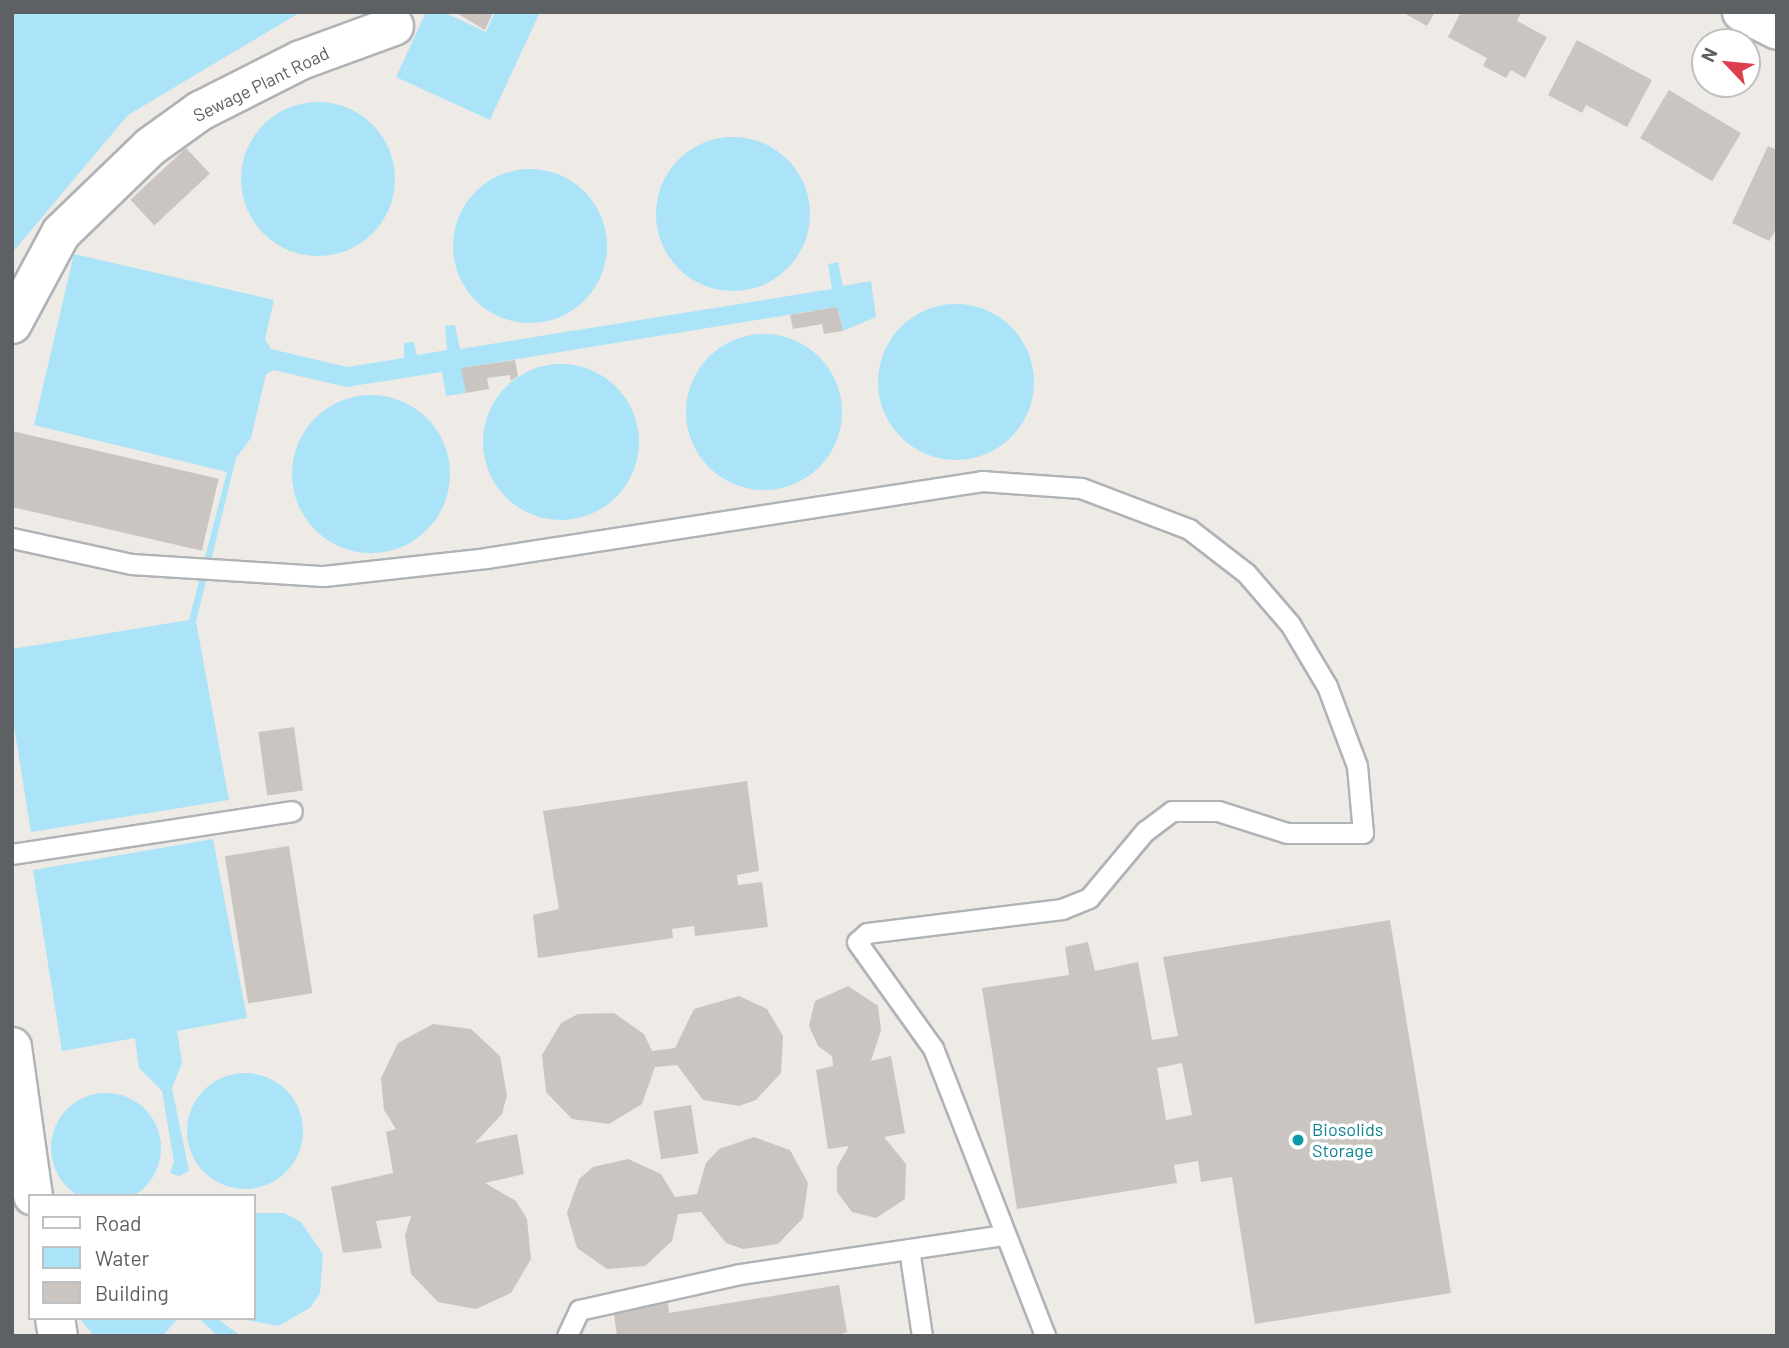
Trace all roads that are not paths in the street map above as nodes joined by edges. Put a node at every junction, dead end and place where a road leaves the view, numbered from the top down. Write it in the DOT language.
graph roads {
  1 [pos="1742,12"];
  2 [pos="394,26"];
  3 [pos="1777,30"];
  4 [pos="12,324"];
  5 [pos="12,538"];
  6 [pos="292,810"];
  7 [pos="12,854"];
  8 [pos="12,1047"];
  9 [pos="33,1194"];
  10 [pos="1005,1235"];
  11 [pos="909,1249"];
  12 [pos="567,1336"];
  13 [pos="922,1336"];
  14 [pos="1045,1336"];
  1 -- 3 [label="street"];
  2 -- 4 [label="street, Sewage Plant Road"];
  5 -- 10 [label="lane"];
  6 -- 7 [label="lane"];
  8 -- 9 [label="street"];
  10 -- 11 [label="lane"];
  10 -- 14 [label="lane"];
  11 -- 12 [label="lane"];
  11 -- 13 [label="lane"];
}
